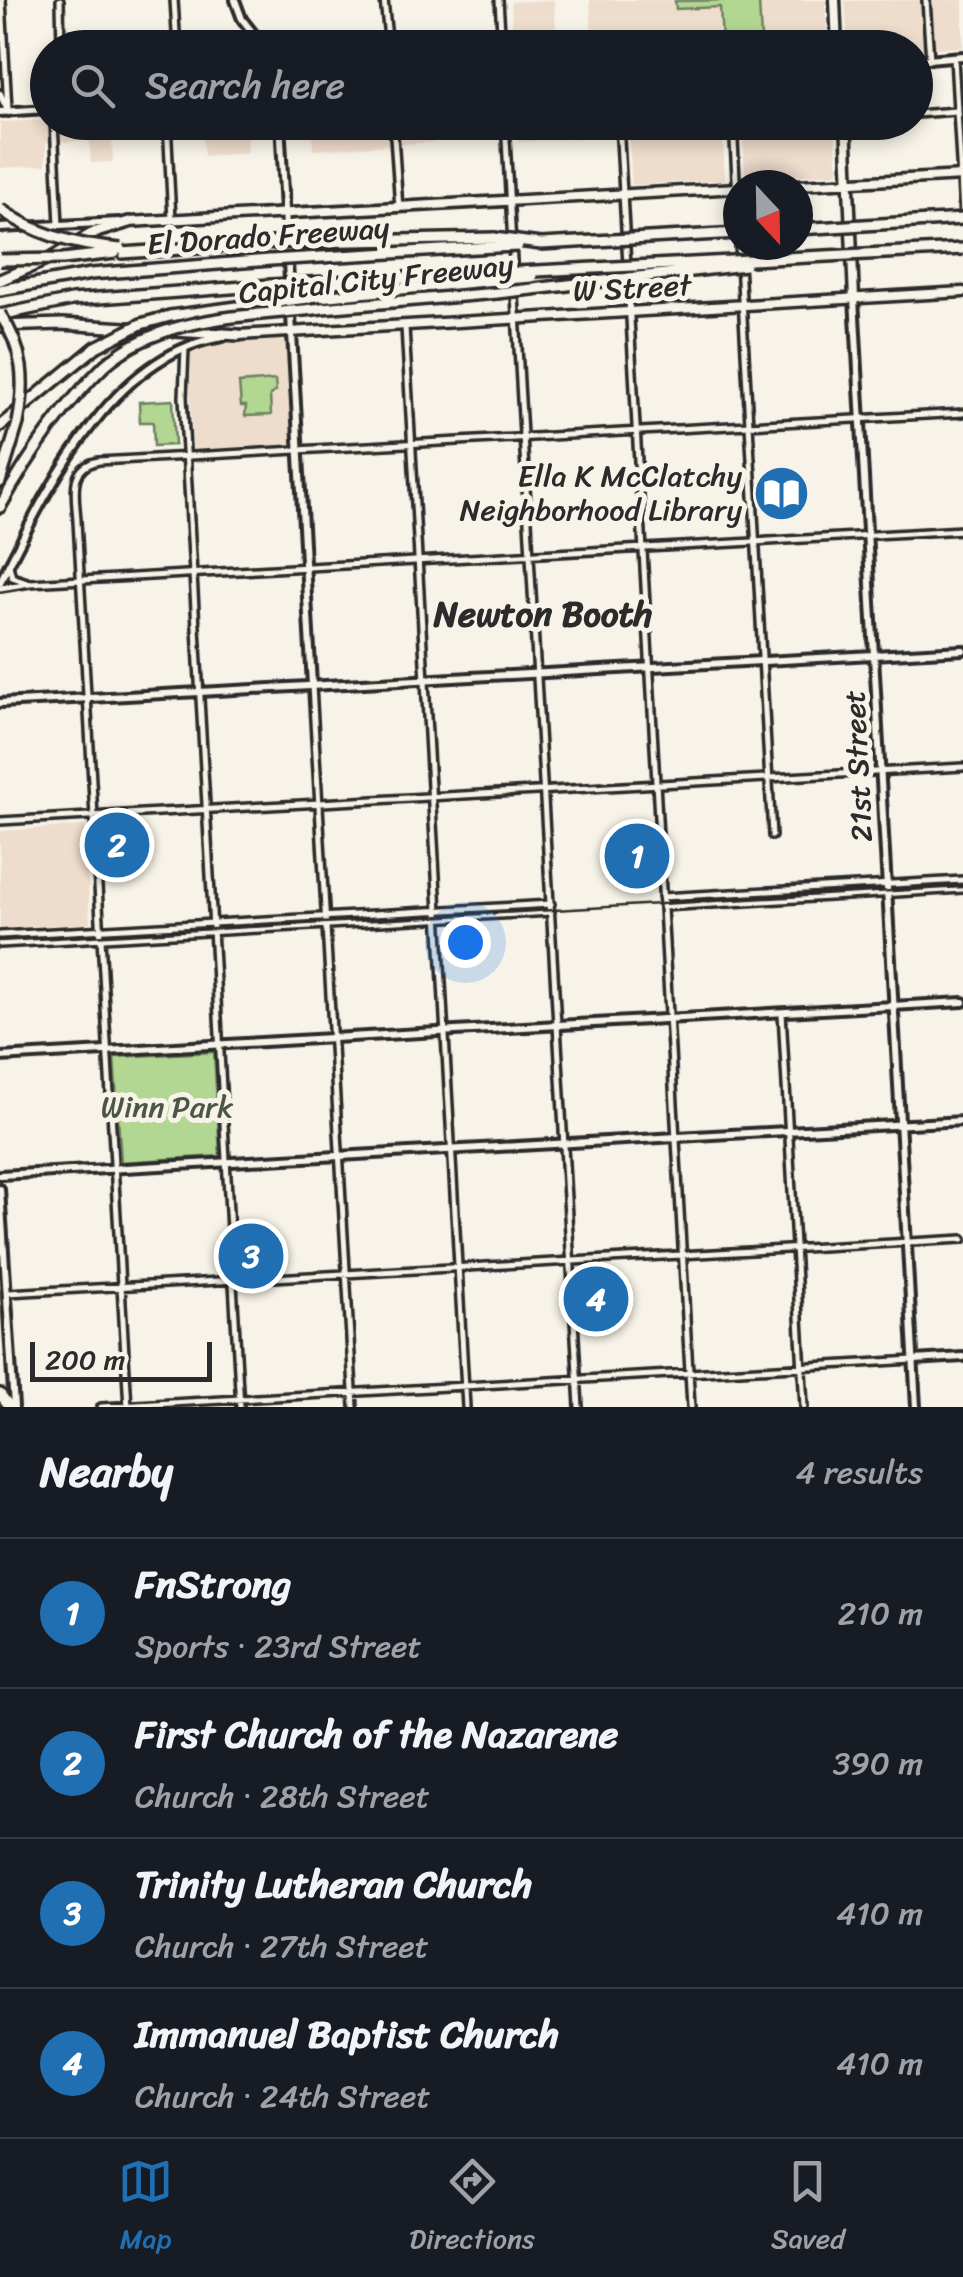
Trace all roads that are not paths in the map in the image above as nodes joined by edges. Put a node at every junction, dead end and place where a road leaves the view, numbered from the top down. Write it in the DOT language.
graph roads {
  1 [pos="2,0"];
  2 [pos="60,0"];
  3 [pos="174,0"];
  4 [pos="235,0"];
  5 [pos="384,0"];
  6 [pos="500,0"];
  7 [pos="835,0"];
  8 [pos="926,0"];
  9 [pos="61,30"];
  10 [pos="176,30"];
  11 [pos="251,30"];
  12 [pos="387,30"];
  13 [pos="501,30"];
  14 [pos="837,30"];
  15 [pos="928,30"];
  16 [pos="960,58"];
  17 [pos="933,60"];
  18 [pos="3,76"];
  19 [pos="0,94"];
  20 [pos="30,111"];
  21 [pos="956,111"];
  22 [pos="4,112"];
  23 [pos="933,113"];
  24 [pos="55,140"];
  25 [pos="167,140"];
  26 [pos="281,140"];
  27 [pos="394,140"];
  28 [pos="506,140"];
  29 [pos="621,140"];
  30 [pos="734,140"];
  31 [pos="847,140"];
  32 [pos="736,170"];
  33 [pos="962,176"];
  34 [pos="848,182"];
  35 [pos="813,184"];
  36 [pos="723,189"];
  37 [pos="623,195"];
  38 [pos="510,202"];
  39 [pos="399,208"];
  40 [pos="0,209"];
  41 [pos="285,213"];
  42 [pos="963,217"];
  43 [pos="172,220"];
  44 [pos="129,222"];
  45 [pos="59,225"];
  46 [pos="0,228"];
  47 [pos="813,228"];
  48 [pos="723,233"];
  49 [pos="494,243"];
  50 [pos="963,249"];
  51 [pos="122,251"];
  52 [pos="837,254"];
  53 [pos="0,260"];
  54 [pos="740,260"];
  55 [pos="659,264"];
  56 [pos="495,276"];
  57 [pos="0,280"];
  58 [pos="0,290"];
  59 [pos="963,292"];
  60 [pos="854,298"];
  61 [pos="742,304"];
  62 [pos="630,310"];
  63 [pos="0,314"];
  64 [pos="517,317"];
  65 [pos="405,325"];
  66 [pos="0,326"];
  67 [pos="292,331"];
  68 [pos="238,335"];
  69 [pos="185,348"];
  70 [pos="163,360"];
  71 [pos="182,370"];
  72 [pos="963,412"];
  73 [pos="862,418"];
  74 [pos="749,425"];
  75 [pos="0,426"];
  76 [pos="637,431"];
  77 [pos="524,437"];
  78 [pos="412,444"];
  79 [pos="299,450"];
  80 [pos="187,456"];
  81 [pos="0,482"];
  82 [pos="0,507"];
  83 [pos="963,530"];
  84 [pos="868,535"];
  85 [pos="756,542"];
  86 [pos="643,548"];
  87 [pos="531,555"];
  88 [pos="418,561"];
  89 [pos="9,565"];
  90 [pos="306,567"];
  91 [pos="193,573"];
  92 [pos="81,580"];
  93 [pos="30,583"];
  94 [pos="0,585"];
  95 [pos="963,650"];
  96 [pos="875,654"];
  97 [pos="762,660"];
  98 [pos="650,666"];
  99 [pos="538,672"];
  100 [pos="425,679"];
  101 [pos="312,685"];
  102 [pos="200,691"];
  103 [pos="89,698"];
  104 [pos="0,703"];
  105 [pos="963,767"];
  106 [pos="881,771"];
  107 [pos="769,778"];
  108 [pos="656,784"];
  109 [pos="544,790"];
  110 [pos="431,795"];
  111 [pos="319,803"];
  112 [pos="207,809"];
  113 [pos="95,815"];
  114 [pos="0,821"];
  115 [pos="772,836"];
  116 [pos="963,880"];
  117 [pos="887,889"];
  118 [pos="963,889"];
  119 [pos="662,898"];
  120 [pos="663,906"];
  121 [pos="551,908"];
  122 [pos="439,914"];
  123 [pos="326,916"];
  124 [pos="213,922"];
  125 [pos="326,925"];
  126 [pos="102,928"];
  127 [pos="214,931"];
  128 [pos="0,935"];
  129 [pos="102,938"];
  130 [pos="0,944"];
  131 [pos="963,1002"];
  132 [pos="894,1006"];
  133 [pos="782,1012"];
  134 [pos="669,1019"];
  135 [pos="558,1026"];
  136 [pos="446,1032"];
  137 [pos="332,1038"];
  138 [pos="220,1045"];
  139 [pos="108,1051"];
  140 [pos="0,1057"];
  141 [pos="963,1121"];
  142 [pos="900,1124"];
  143 [pos="789,1131"];
  144 [pos="676,1137"];
  145 [pos="564,1144"];
  146 [pos="452,1150"];
  147 [pos="339,1156"];
  148 [pos="227,1162"];
  149 [pos="114,1168"];
  150 [pos="0,1175"];
  151 [pos="0,1190"];
  152 [pos="963,1238"];
  153 [pos="908,1242"];
  154 [pos="795,1249"];
  155 [pos="682,1255"];
  156 [pos="570,1261"];
  157 [pos="458,1267"];
  158 [pos="345,1274"];
  159 [pos="233,1280"];
  160 [pos="121,1286"];
  161 [pos="8,1293"];
  162 [pos="963,1357"];
  163 [pos="914,1360"];
  164 [pos="801,1366"];
  165 [pos="689,1372"];
  166 [pos="577,1378"];
  167 [pos="465,1386"];
  168 [pos="352,1391"];
  169 [pos="0,1394"];
  170 [pos="239,1398"];
  171 [pos="128,1406"];
  172 [pos="12,1407"];
  173 [pos="100,1407"];
  174 [pos="240,1407"];
  175 [pos="354,1407"];
  176 [pos="466,1407"];
  177 [pos="579,1407"];
  178 [pos="691,1407"];
  179 [pos="804,1407"];
  180 [pos="916,1407"];
  1 -- 18 [label="street"];
  2 -- 9 [label="street"];
  3 -- 10 [label="street"];
  4 -- 11 [label="main road"];
  5 -- 12 [label="street"];
  6 -- 13 [label="street"];
  7 -- 14 [label="main road"];
  8 -- 15 [label="street"];
  16 -- 17 [label="main road"];
  16 -- 21 [label="street"];
  18 -- 22 [label="street"];
  19 -- 22 [label="main road"];
  20 -- 22 [label="main road"];
  21 -- 23 [label="street"];
  21 -- 33 [label="street"];
  24 -- 45 [label="street"];
  25 -- 43 [label="street"];
  26 -- 41 [label="main road"];
  27 -- 39 [label="street"];
  28 -- 38 [label="street"];
  29 -- 37 [label="street"];
  30 -- 32 [label="street"];
  31 -- 34 [label="main road, 21st Street"];
  33 -- 34 [label="main road"];
  33 -- 42 [label="street"];
  34 -- 35 [label="main road"];
  34 -- 60 [label="main road, 21st Street"];
  36 -- 37 [label="main road"];
  37 -- 38 [label="main road"];
  37 -- 62 [label="street"];
  38 -- 39 [label="main road"];
  38 -- 64 [label="street"];
  39 -- 41 [label="main road"];
  40 -- 51 [label="highway, bridge"];
  41 -- 43 [label="main road"];
  41 -- 67 [label="main road"];
  42 -- 47 [label="highway, bridge"];
  43 -- 44 [label="main road"];
  44 -- 45 [label="main road"];
  44 -- 57 [label="highway"];
  45 -- 46 [label="main road"];
  48 -- 49 [label="highway, Capital City Freeway, bridge"];
  49 -- 51 [label="highway, Capital City Freeway, bridge"];
  49 -- 58 [label="highway, El Dorado Freeway, bridge"];
  50 -- 52 [label="highway, Capital City Freeway, bridge"];
  51 -- 53 [label="highway, Capital City Freeway, bridge"];
  52 -- 55 [label="highway, Capital City Freeway, bridge"];
  52 -- 82 [label="highway, Capital City Freeway, bridge"];
  54 -- 61 [label="street"];
  55 -- 56 [label="highway, El Dorado Freeway, bridge"];
  56 -- 63 [label="highway, El Dorado Freeway, bridge"];
  56 -- 75 [label="highway, bridge"];
  59 -- 60 [label="main road, W Street"];
  60 -- 61 [label="main road, W Street"];
  60 -- 73 [label="main road, 21st Street"];
  61 -- 62 [label="main road, W Street"];
  61 -- 74 [label="street"];
  62 -- 64 [label="main road, W Street"];
  62 -- 76 [label="street"];
  63 -- 81 [label="highway, bridge"];
  64 -- 65 [label="main road, W Street"];
  64 -- 77 [label="street"];
  65 -- 67 [label="main road, W Street"];
  65 -- 78 [label="street"];
  66 -- 68 [label="highway"];
  67 -- 68 [label="main road, W Street"];
  67 -- 79 [label="main road"];
  68 -- 69 [label="main road, W Street"];
  69 -- 70 [label="main road, W Street"];
  69 -- 71 [label="street"];
  70 -- 71 [label="street"];
  70 -- 89 [label="main road, W Street"];
  71 -- 80 [label="street"];
  72 -- 73 [label="street"];
  73 -- 74 [label="street"];
  73 -- 84 [label="main road, 21st Street"];
  74 -- 76 [label="street"];
  74 -- 85 [label="street"];
  76 -- 77 [label="street"];
  76 -- 86 [label="street"];
  77 -- 78 [label="street"];
  77 -- 87 [label="street"];
  78 -- 79 [label="street"];
  78 -- 88 [label="street"];
  79 -- 80 [label="street"];
  79 -- 90 [label="main road"];
  80 -- 91 [label="street"];
  80 -- 92 [label="street"];
  83 -- 84 [label="street"];
  84 -- 85 [label="street"];
  84 -- 96 [label="main road, 21st Street"];
  85 -- 86 [label="street"];
  85 -- 97 [label="street"];
  86 -- 87 [label="street"];
  86 -- 98 [label="street"];
  87 -- 88 [label="street"];
  87 -- 99 [label="street"];
  88 -- 90 [label="street"];
  88 -- 100 [label="street"];
  89 -- 93 [label="street"];
  89 -- 94 [label="main road, W Street"];
  90 -- 91 [label="street"];
  90 -- 101 [label="main road"];
  91 -- 92 [label="street"];
  91 -- 102 [label="street"];
  92 -- 93 [label="street"];
  92 -- 103 [label="street"];
  93 -- 94 [label="street"];
  95 -- 96 [label="main road"];
  96 -- 97 [label="main road"];
  96 -- 106 [label="main road, 21st Street"];
  97 -- 98 [label="main road"];
  97 -- 107 [label="street"];
  98 -- 99 [label="main road"];
  98 -- 108 [label="street"];
  99 -- 100 [label="main road"];
  99 -- 109 [label="street"];
  100 -- 101 [label="main road"];
  100 -- 110 [label="street"];
  101 -- 102 [label="main road"];
  101 -- 111 [label="street"];
  102 -- 103 [label="main road"];
  102 -- 112 [label="street"];
  103 -- 104 [label="main road"];
  103 -- 113 [label="street"];
  105 -- 106 [label="street"];
  106 -- 107 [label="street"];
  106 -- 117 [label="main road, 21st Street"];
  107 -- 108 [label="street"];
  107 -- 115 [label="street"];
  108 -- 109 [label="street"];
  108 -- 119 [label="street"];
  109 -- 110 [label="street"];
  109 -- 121 [label="street"];
  110 -- 111 [label="street"];
  110 -- 122 [label="street"];
  111 -- 112 [label="street"];
  111 -- 123 [label="street"];
  112 -- 113 [label="street"];
  112 -- 124 [label="street"];
  113 -- 114 [label="street"];
  113 -- 126 [label="street"];
  116 -- 117 [label="street"];
  117 -- 118 [label="street"];
  117 -- 119 [label="street"];
  117 -- 120 [label="street"];
  117 -- 132 [label="main road, 21st Street"];
  119 -- 120 [label="street"];
  120 -- 134 [label="street"];
  121 -- 122 [label="street"];
  121 -- 135 [label="street"];
  122 -- 123 [label="street"];
  122 -- 125 [label="street"];
  122 -- 136 [label="street"];
  123 -- 124 [label="street"];
  123 -- 125 [label="street"];
  124 -- 126 [label="street"];
  124 -- 127 [label="street"];
  125 -- 127 [label="street"];
  125 -- 137 [label="street"];
  126 -- 128 [label="street"];
  126 -- 129 [label="street"];
  127 -- 129 [label="street"];
  127 -- 138 [label="street"];
  129 -- 130 [label="street"];
  129 -- 139 [label="street"];
  131 -- 132 [label="main road"];
  132 -- 133 [label="main road"];
  132 -- 142 [label="main road, 21st Street"];
  133 -- 134 [label="main road"];
  133 -- 143 [label="street"];
  134 -- 135 [label="main road"];
  134 -- 144 [label="street"];
  135 -- 136 [label="main road"];
  135 -- 145 [label="street"];
  136 -- 137 [label="main road"];
  136 -- 146 [label="street"];
  137 -- 138 [label="main road"];
  137 -- 147 [label="street"];
  138 -- 139 [label="main road"];
  138 -- 148 [label="street"];
  139 -- 140 [label="main road"];
  139 -- 149 [label="street"];
  141 -- 142 [label="main road"];
  142 -- 143 [label="main road"];
  142 -- 153 [label="main road, 21st Street"];
  143 -- 144 [label="main road"];
  143 -- 154 [label="street"];
  144 -- 145 [label="main road"];
  144 -- 155 [label="street"];
  145 -- 146 [label="main road"];
  145 -- 156 [label="street"];
  146 -- 147 [label="main road"];
  146 -- 157 [label="street"];
  147 -- 148 [label="main road"];
  147 -- 158 [label="street"];
  148 -- 149 [label="main road"];
  148 -- 159 [label="street"];
  149 -- 150 [label="main road"];
  149 -- 160 [label="street"];
  151 -- 161 [label="main road"];
  152 -- 153 [label="street"];
  153 -- 154 [label="street"];
  153 -- 163 [label="main road, 21st Street"];
  154 -- 155 [label="street"];
  154 -- 164 [label="street"];
  155 -- 156 [label="street"];
  155 -- 165 [label="street"];
  156 -- 157 [label="street"];
  156 -- 166 [label="street"];
  157 -- 158 [label="street"];
  157 -- 167 [label="street"];
  158 -- 159 [label="street"];
  158 -- 168 [label="street"];
  159 -- 160 [label="street"];
  159 -- 170 [label="street"];
  160 -- 161 [label="street"];
  160 -- 171 [label="street"];
  161 -- 172 [label="main road"];
  162 -- 163 [label="main road"];
  163 -- 164 [label="street"];
  163 -- 180 [label="main road, 21st Street"];
  164 -- 165 [label="street"];
  164 -- 179 [label="street"];
  165 -- 166 [label="street"];
  165 -- 178 [label="street"];
  166 -- 167 [label="street"];
  166 -- 177 [label="street"];
  167 -- 168 [label="street"];
  167 -- 176 [label="street"];
  168 -- 170 [label="street"];
  168 -- 175 [label="street"];
  169 -- 172 [label="highway"];
  170 -- 171 [label="street"];
  170 -- 174 [label="street"];
  171 -- 173 [label="street"];
}
